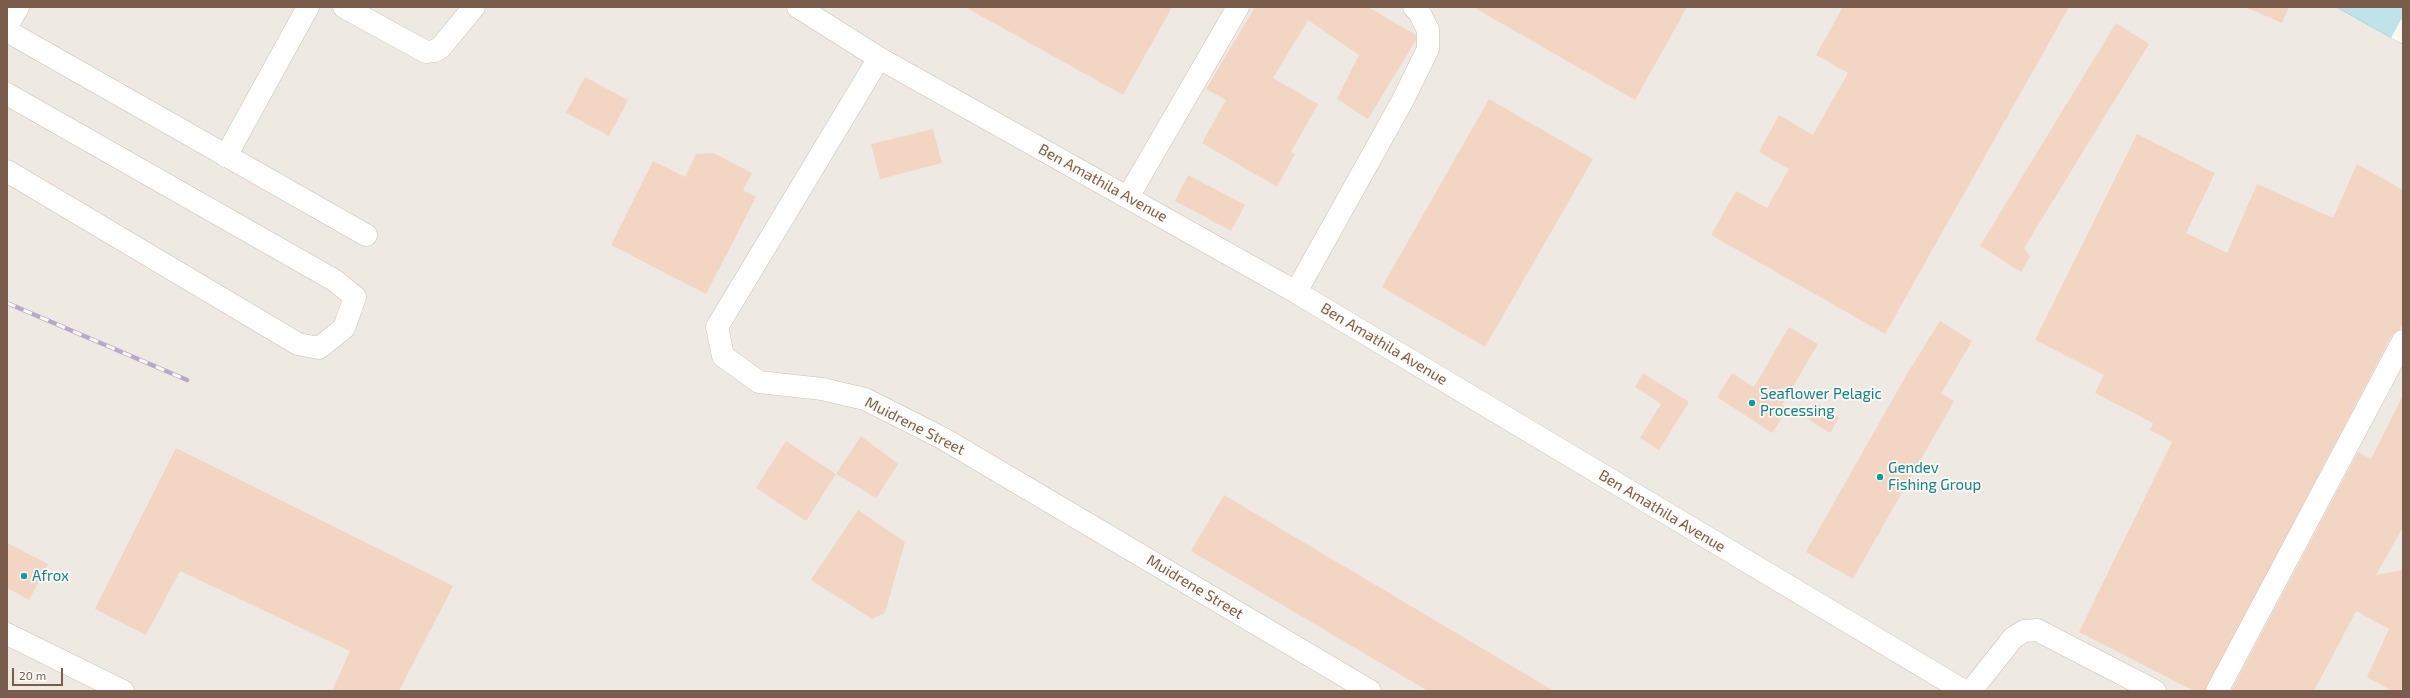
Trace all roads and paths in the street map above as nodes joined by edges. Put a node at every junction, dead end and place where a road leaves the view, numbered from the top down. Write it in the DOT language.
graph roads {
  1 [pos="18,7"];
  2 [pos="308,7"];
  3 [pos="344,7"];
  4 [pos="474,7"];
  5 [pos="798,7"];
  6 [pos="1238,7"];
  7 [pos="1414,7"];
  8 [pos="7,26"];
  9 [pos="7,31"];
  10 [pos="879,58"];
  11 [pos="7,94"];
  12 [pos="226,156"];
  13 [pos="7,171"];
  14 [pos="1128,198"];
  15 [pos="366,235"];
  16 [pos="1296,292"];
  17 [pos="2403,341"];
  18 [pos="7,634"];
  19 [pos="122,691"];
  20 [pos="1370,691"];
  21 [pos="1964,691"];
  22 [pos="1971,691"];
  23 [pos="2155,691"];
  24 [pos="2217,691"];
  1 -- 8 [label="street"];
  2 -- 12 [label="street"];
  3 -- 4 [label="street"];
  5 -- 10 [label="street, Ben Amathila Avenue"];
  6 -- 14 [label="street"];
  7 -- 16 [label="street"];
  9 -- 12 [label="street"];
  10 -- 14 [label="street, Ben Amathila Avenue"];
  10 -- 20 [label="street, Muidrene Street"];
  11 -- 13 [label="street"];
  12 -- 15 [label="street"];
  14 -- 16 [label="street, Ben Amathila Avenue"];
  16 -- 21 [label="street, Ben Amathila Avenue"];
  17 -- 24 [label="street"];
  18 -- 19 [label="street"];
  22 -- 23 [label="street"];
}
